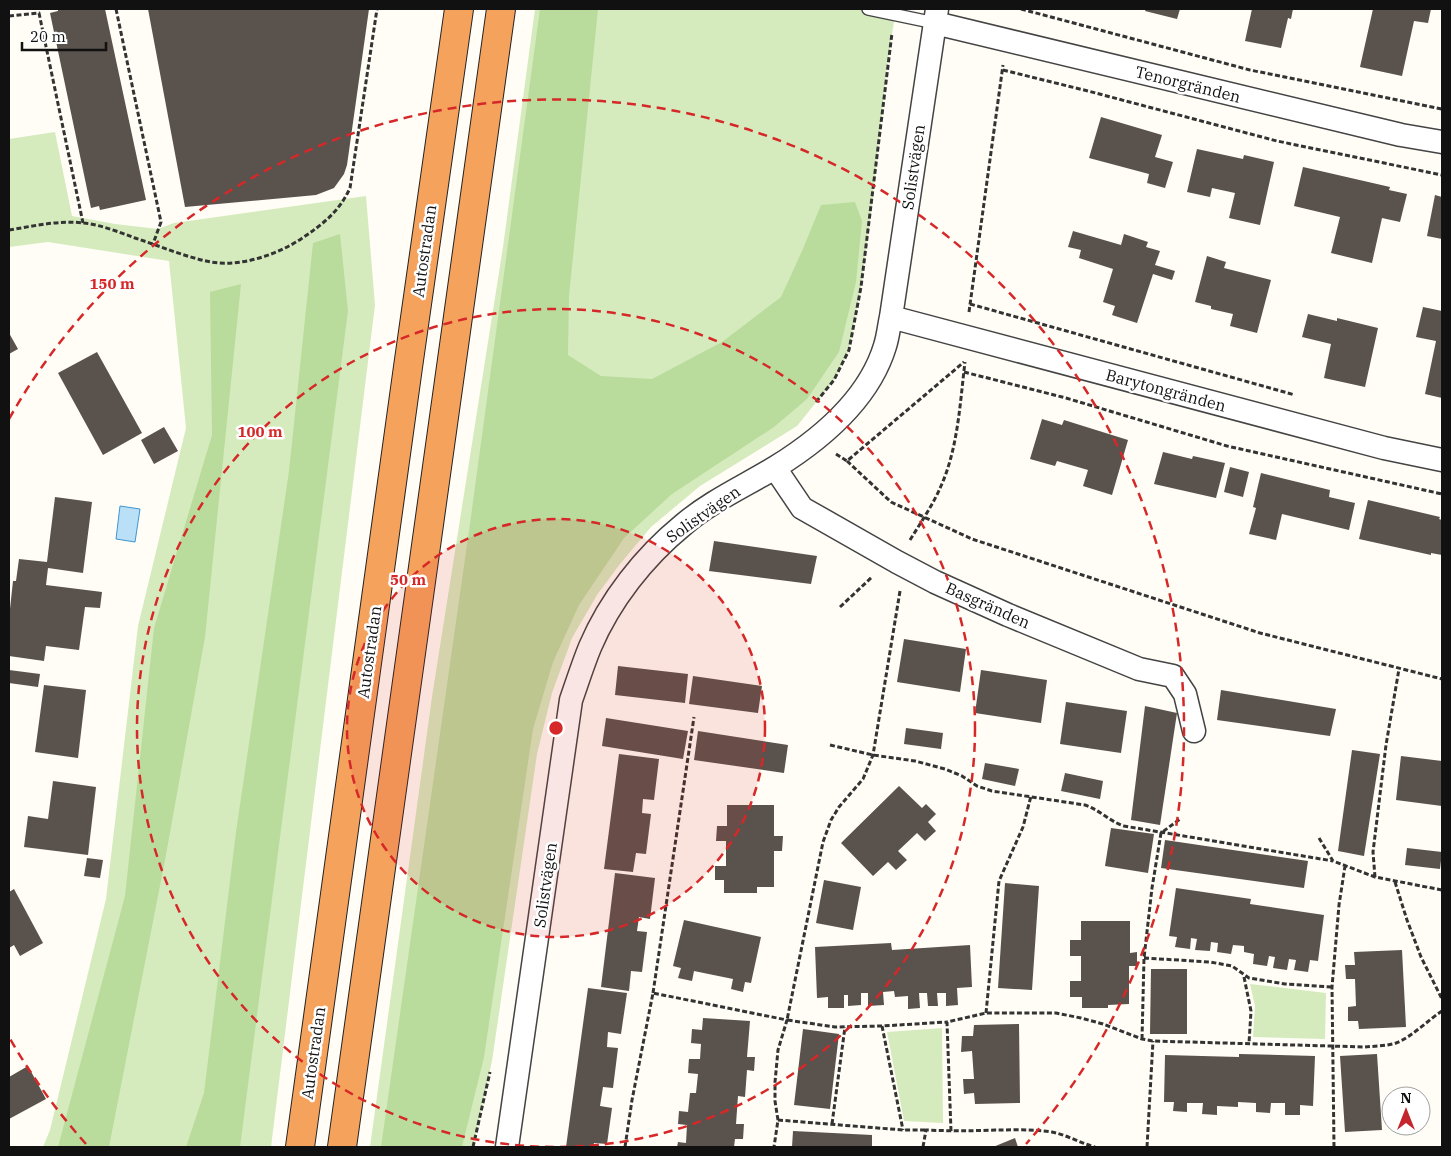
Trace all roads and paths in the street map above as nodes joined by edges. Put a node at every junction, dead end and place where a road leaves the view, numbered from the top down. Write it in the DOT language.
graph roads {
  1 [pos="116,9"];
  2 [pos="376,9"];
  3 [pos="459,9"];
  4 [pos="500,9"];
  5 [pos="868,9"];
  6 [pos="1021,9"];
  7 [pos="895,14"];
  8 [pos="9,16"];
  9 [pos="936,16"];
  10 [pos="1007,40"];
  11 [pos="1003,70"];
  12 [pos="1442,109"];
  13 [pos="1442,142"];
  14 [pos="1442,174"];
  15 [pos="83,223"];
  16 [pos="9,230"];
  17 [pos="152,244"];
  18 [pos="970,304"];
  19 [pos="891,317"];
  20 [pos="966,337"];
  21 [pos="965,361"];
  22 [pos="964,372"];
  23 [pos="1302,397"];
  24 [pos="815,403"];
  25 [pos="815,441"];
  26 [pos="1442,460"];
  27 [pos="847,461"];
  28 [pos="775,468"];
  29 [pos="1442,494"];
  30 [pos="924,517"];
  31 [pos="896,561"];
  32 [pos="840,607"];
  33 [pos="1399,669"];
  34 [pos="1442,679"];
  35 [pos="694,717"];
  36 [pos="1194,730"];
  37 [pos="830,745"];
  38 [pos="874,755"];
  39 [pos="1031,796"];
  40 [pos="1180,819"];
  41 [pos="1161,833"];
  42 [pos="1318,838"];
  43 [pos="1333,861"];
  44 [pos="1345,866"];
  45 [pos="1375,877"];
  46 [pos="1395,882"];
  47 [pos="1442,890"];
  48 [pos="1144,958"];
  49 [pos="1244,976"];
  50 [pos="1332,987"];
  51 [pos="653,992"];
  52 [pos="1442,999"];
  53 [pos="1442,1010"];
  54 [pos="986,1013"];
  55 [pos="787,1020"];
  56 [pos="947,1022"];
  57 [pos="845,1026"];
  58 [pos="882,1026"];
  59 [pos="1142,1039"];
  60 [pos="1153,1041"];
  61 [pos="1249,1043"];
  62 [pos="1332,1047"];
  63 [pos="490,1071"];
  64 [pos="778,1120"];
  65 [pos="832,1124"];
  66 [pos="903,1130"];
  67 [pos="926,1130"];
  68 [pos="951,1131"];
  69 [pos="1083,1146"];
  70 [pos="300,1147"];
  71 [pos="342,1147"];
  72 [pos="473,1147"];
  73 [pos="507,1147"];
  74 [pos="625,1147"];
  75 [pos="774,1147"];
  76 [pos="923,1147"];
  77 [pos="1095,1147"];
  78 [pos="1147,1147"];
  79 [pos="1334,1147"];
  1 -- 17 [label="path"];
  2 -- 17 [label="path"];
  3 -- 70 [label="highway, Autostradan"];
  4 -- 71 [label="highway"];
  5 -- 7 [label="lane"];
  6 -- 12 [label="path"];
  7 -- 9 [label="lane"];
  7 -- 24 [label="path"];
  8 -- 15 [label="path"];
  9 -- 10 [label="street, Tenorgränden"];
  9 -- 19 [label="street, Solistvägen"];
  10 -- 11 [label="path"];
  10 -- 13 [label="street, Tenorgränden"];
  11 -- 14 [label="path"];
  11 -- 18 [label="path"];
  15 -- 16 [label="path"];
  15 -- 17 [label="path"];
  18 -- 20 [label="path"];
  18 -- 23 [label="path"];
  19 -- 20 [label="street, Barytongränden"];
  19 -- 25 [label="street, Solistvägen"];
  20 -- 21 [label="path"];
  20 -- 26 [label="street, Barytongränden"];
  21 -- 22 [label="path"];
  21 -- 27 [label="path"];
  22 -- 29 [label="path"];
  22 -- 30 [label="path"];
  25 -- 27 [label="path"];
  25 -- 28 [label="street, Solistvägen"];
  27 -- 30 [label="path"];
  28 -- 31 [label="street, Basgränden"];
  28 -- 73 [label="street, Solistvägen"];
  30 -- 31 [label="path"];
  30 -- 33 [label="path"];
  31 -- 32 [label="path"];
  31 -- 36 [label="street, Basgränden"];
  31 -- 38 [label="path"];
  33 -- 34 [label="path"];
  33 -- 45 [label="path"];
  35 -- 51 [label="path"];
  37 -- 38 [label="path"];
  38 -- 39 [label="path"];
  38 -- 55 [label="path"];
  39 -- 41 [label="path"];
  39 -- 54 [label="path"];
  40 -- 41 [label="path"];
  41 -- 43 [label="path"];
  41 -- 48 [label="path"];
  42 -- 43 [label="path"];
  43 -- 44 [label="path"];
  44 -- 45 [label="path"];
  44 -- 50 [label="path"];
  45 -- 46 [label="path"];
  46 -- 47 [label="path"];
  46 -- 52 [label="path"];
  48 -- 49 [label="path"];
  48 -- 59 [label="path"];
  49 -- 50 [label="path"];
  49 -- 61 [label="path"];
  50 -- 62 [label="path"];
  51 -- 55 [label="path"];
  51 -- 74 [label="path"];
  53 -- 62 [label="path"];
  54 -- 56 [label="path"];
  54 -- 59 [label="path"];
  55 -- 57 [label="path"];
  55 -- 64 [label="path"];
  56 -- 58 [label="path"];
  56 -- 68 [label="path"];
  57 -- 58 [label="path"];
  57 -- 65 [label="path"];
  58 -- 66 [label="path"];
  59 -- 60 [label="path"];
  60 -- 61 [label="path"];
  60 -- 78 [label="path"];
  61 -- 62 [label="path"];
  62 -- 79 [label="path"];
  63 -- 72 [label="path"];
  64 -- 65 [label="path"];
  64 -- 75 [label="path"];
  65 -- 66 [label="path"];
  66 -- 67 [label="path"];
  67 -- 68 [label="path"];
  67 -- 76 [label="path"];
  68 -- 69 [label="path"];
  69 -- 77 [label="path"];
}
